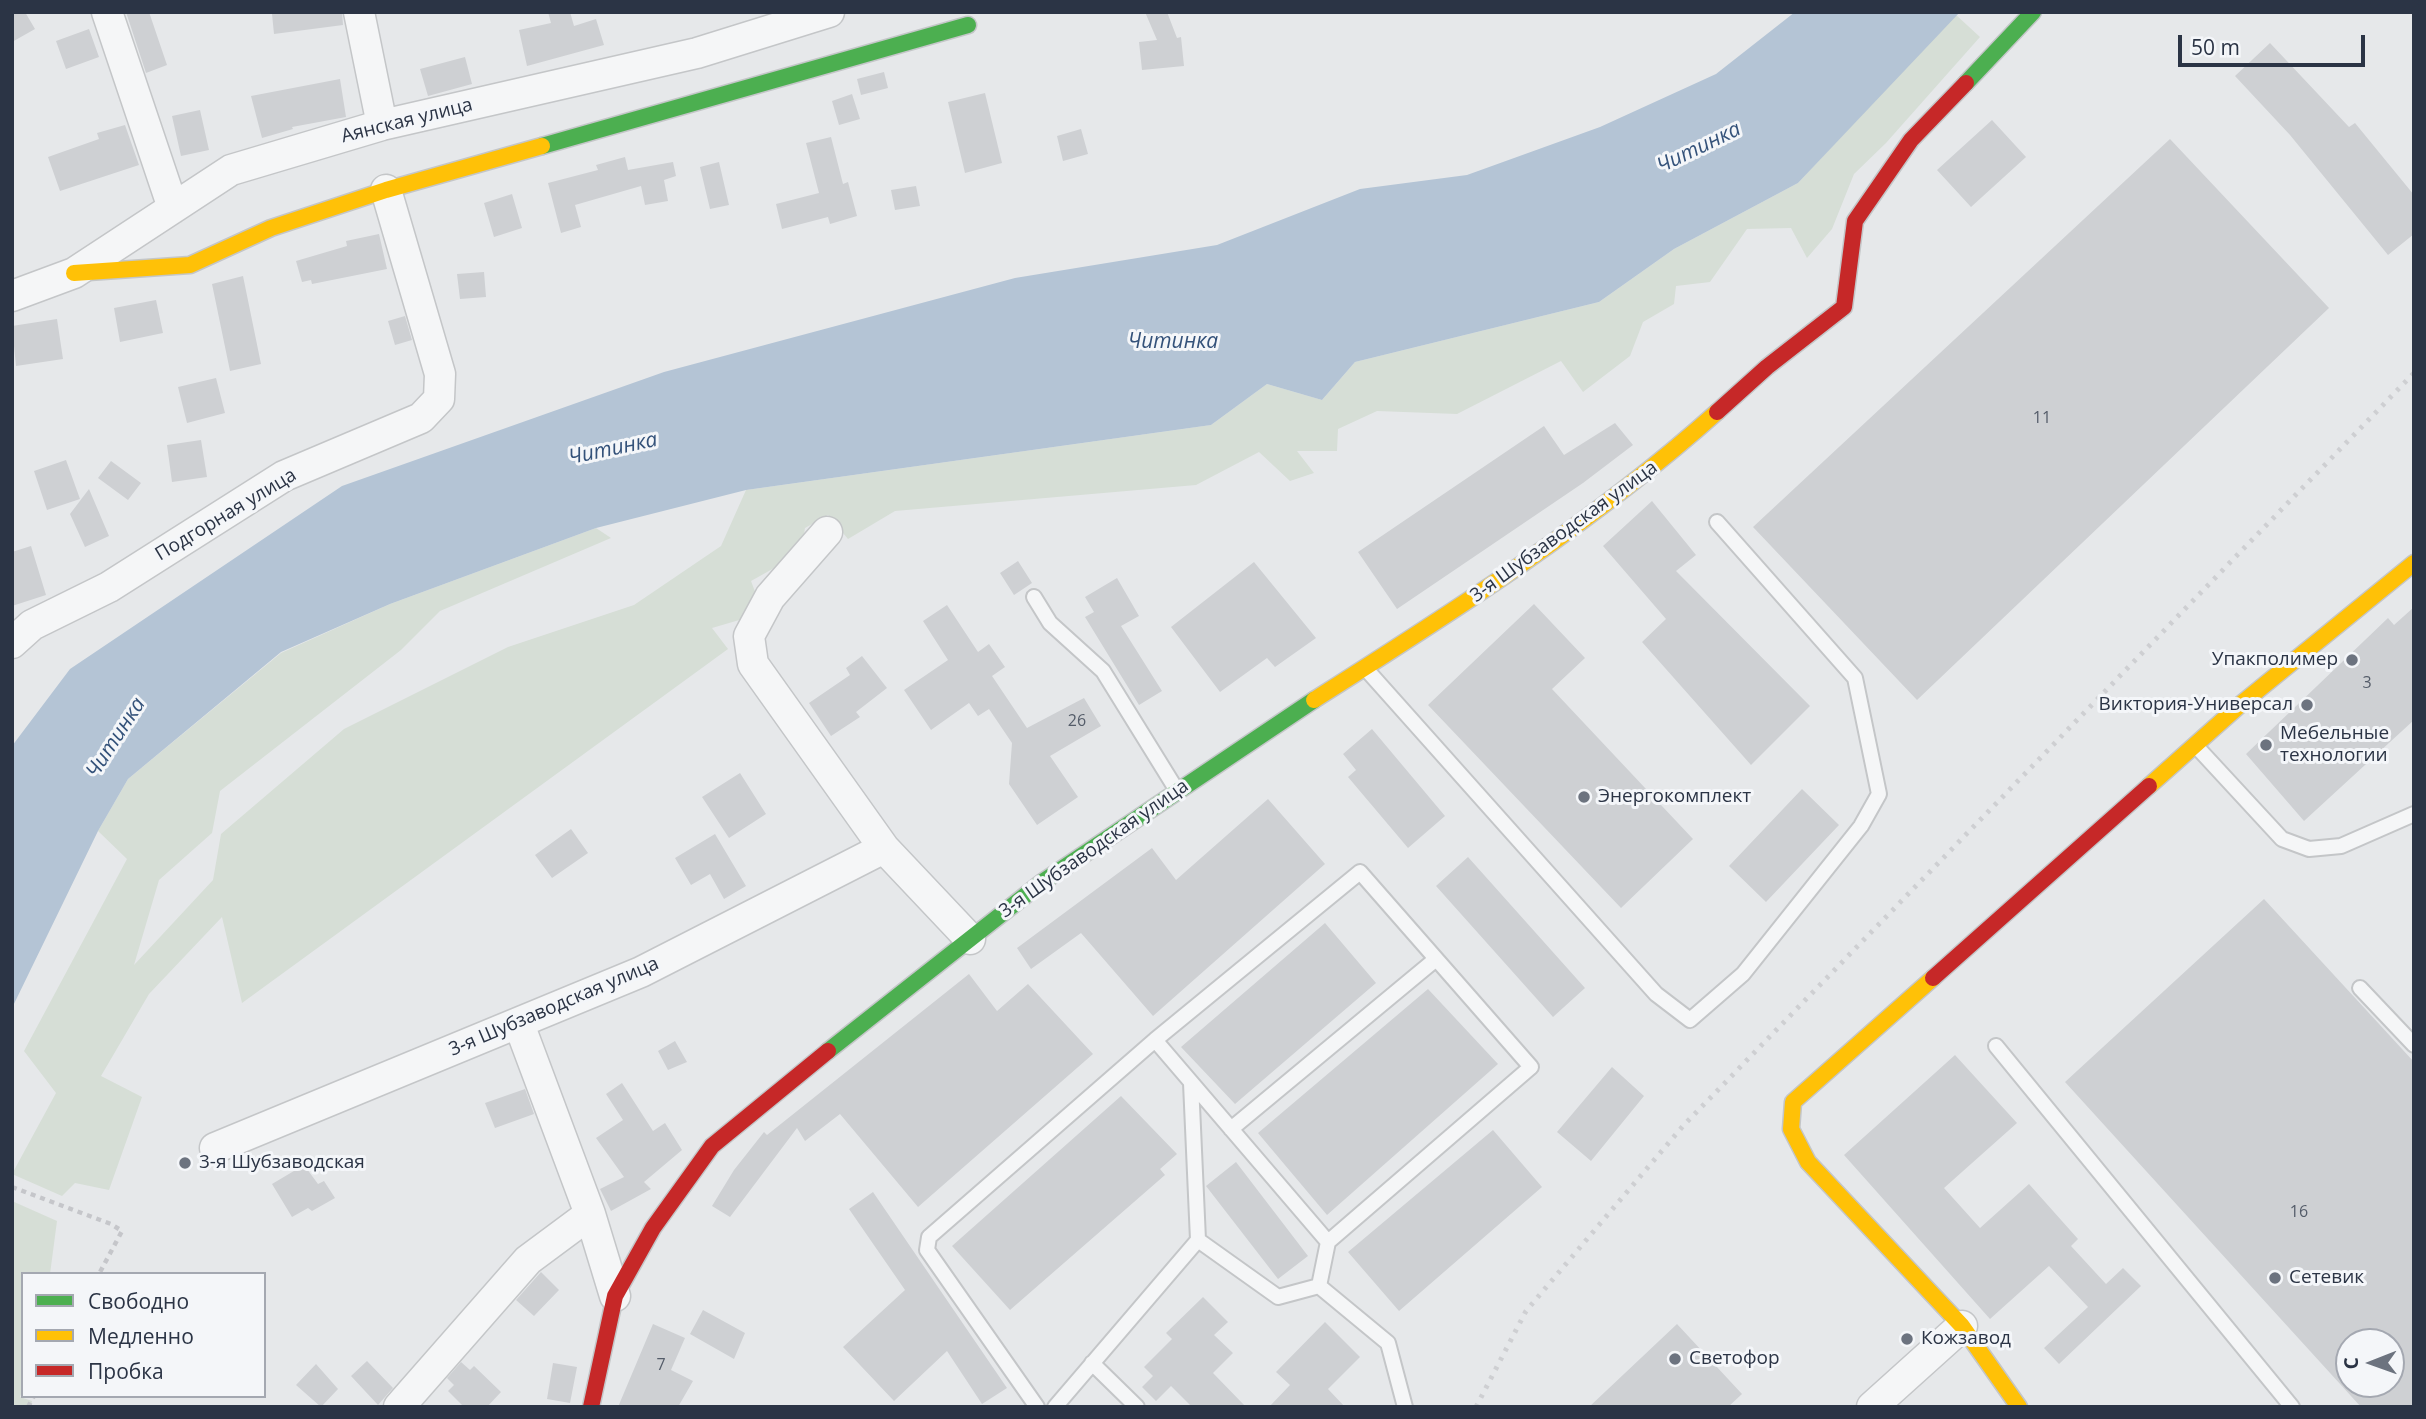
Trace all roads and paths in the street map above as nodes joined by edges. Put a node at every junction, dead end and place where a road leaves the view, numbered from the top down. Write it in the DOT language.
graph roads {
  1 [pos="107,12"];
  2 [pos="359,12"];
  3 [pos="829,12"];
  4 [pos="2032,12"];
  5 [pos="968,25"];
  6 [pos="382,125"];
  7 [pos="386,190"];
  8 [pos="173,208"];
  9 [pos="74,273"];
  10 [pos="12,296"];
  11 [pos="1717,522"];
  12 [pos="827,532"];
  13 [pos="2414,563"];
  14 [pos="1034,597"];
  15 [pos="12,643"];
  16 [pos="1365,668"];
  17 [pos="2195,745"];
  18 [pos="1177,790"];
  19 [pos="2414,814"];
  20 [pos="884,848"];
  21 [pos="970,939"];
  22 [pos="1436,959"];
  23 [pos="2360,988"];
  24 [pos="519,1024"];
  25 [pos="1154,1040"];
  26 [pos="2414,1045"];
  27 [pos="1996,1046"];
  28 [pos="1191,1083"];
  29 [pos="1231,1129"];
  30 [pos="215,1148"];
  31 [pos="12,1187"];
  32 [pos="590,1214"];
  33 [pos="1198,1240"];
  34 [pos="1328,1242"];
  35 [pos="100,1272"];
  36 [pos="1319,1286"];
  37 [pos="615,1296"];
  38 [pos="1962,1326"];
  39 [pos="1092,1363"];
  40 [pos="399,1407"];
  41 [pos="591,1407"];
  42 [pos="1037,1407"];
  43 [pos="1055,1407"];
  44 [pos="1137,1407"];
  45 [pos="1405,1407"];
  46 [pos="1872,1407"];
  47 [pos="2019,1407"];
  48 [pos="2292,1407"];
  1 -- 8 [label="street"];
  2 -- 6 [label="street"];
  3 -- 6 [label="street, Аянская улица"];
  4 -- 16 [label="street, 3-я Шубзаводская улица"];
  5 -- 7 [label="street"];
  6 -- 8 [label="street, Аянская улица"];
  7 -- 9 [label="street"];
  7 -- 15 [label="street, Подгорная улица"];
  8 -- 9 [label="street, Аянская улица"];
  9 -- 10 [label="street, Аянская улица"];
  11 -- 16 [label="lane"];
  12 -- 20 [label="street"];
  13 -- 17 [label="street"];
  14 -- 18 [label="lane"];
  16 -- 18 [label="street, 3-я Шубзаводская улица"];
  17 -- 19 [label="lane"];
  17 -- 38 [label="street"];
  18 -- 21 [label="street, 3-я Шубзаводская улица"];
  20 -- 21 [label="street"];
  20 -- 24 [label="street, 3-я Шубзаводская улица"];
  21 -- 37 [label="street, 3-я Шубзаводская улица"];
  22 -- 25 [label="lane"];
  22 -- 29 [label="lane"];
  22 -- 34 [label="lane"];
  23 -- 26 [label="lane"];
  24 -- 30 [label="street, 3-я Шубзаводская улица"];
  24 -- 32 [label="street"];
  25 -- 28 [label="lane"];
  25 -- 42 [label="lane"];
  27 -- 48 [label="lane"];
  28 -- 29 [label="lane"];
  28 -- 33 [label="lane"];
  29 -- 34 [label="lane"];
  31 -- 35 [label="path"];
  32 -- 37 [label="street"];
  32 -- 40 [label="street"];
  33 -- 36 [label="lane"];
  33 -- 39 [label="lane"];
  34 -- 36 [label="lane"];
  36 -- 45 [label="lane"];
  37 -- 41 [label="street, 3-я Шубзаводская улица"];
  38 -- 46 [label="street"];
  38 -- 47 [label="street"];
  39 -- 43 [label="lane"];
  39 -- 44 [label="lane"];
}
